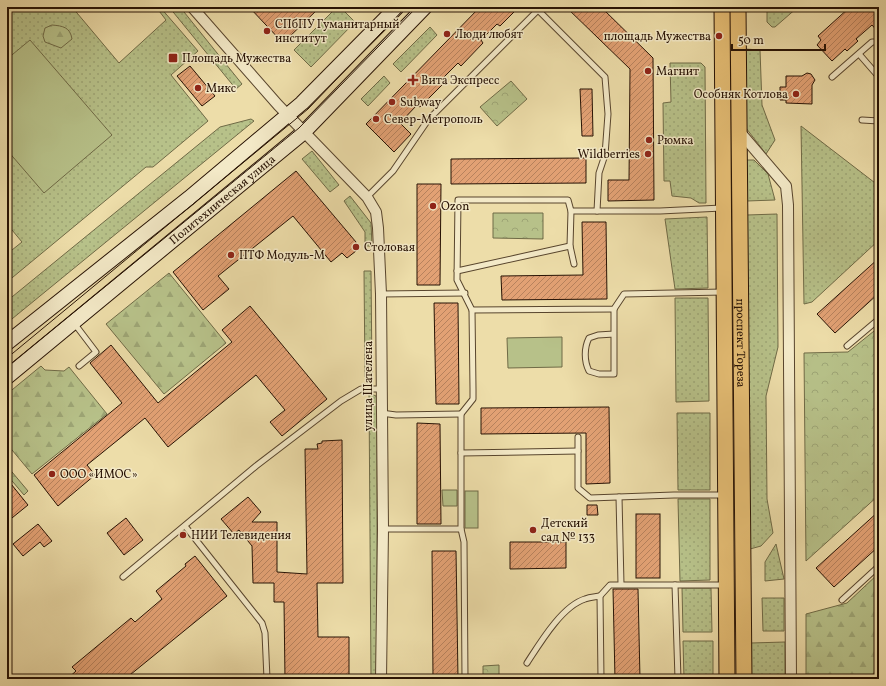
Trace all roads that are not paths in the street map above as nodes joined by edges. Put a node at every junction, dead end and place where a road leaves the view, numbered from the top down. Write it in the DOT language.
graph roads {
  1 [pos="192,7"];
  2 [pos="397,7"];
  3 [pos="425,7"];
  4 [pos="722,7"];
  5 [pos="738,7"];
  6 [pos="879,42"];
  7 [pos="859,54"];
  8 [pos="832,77"];
  9 [pos="879,77"];
  10 [pos="862,120"];
  11 [pos="879,121"];
  12 [pos="296,124"];
  13 [pos="739,131"];
  14 [pos="367,197"];
  15 [pos="723,208"];
  16 [pos="571,211"];
  17 [pos="597,211"];
  18 [pos="570,246"];
  19 [pos="574,264"];
  20 [pos="457,271"];
  21 [pos="724,292"];
  22 [pos="381,294"];
  23 [pos="465,294"];
  24 [pos="614,309"];
  25 [pos="472,310"];
  26 [pos="879,319"];
  27 [pos="74,322"];
  28 [pos="614,334"];
  29 [pos="7,343"];
  30 [pos="847,346"];
  31 [pos="79,366"];
  32 [pos="7,377"];
  33 [pos="381,388"];
  34 [pos="381,413"];
  35 [pos="461,414"];
  36 [pos="578,437"];
  37 [pos="578,451"];
  38 [pos="461,453"];
  39 [pos="726,495"];
  40 [pos="619,497"];
  41 [pos="185,526"];
  42 [pos="383,529"];
  43 [pos="461,530"];
  44 [pos="879,566"];
  45 [pos="123,577"];
  46 [pos="621,584"];
  47 [pos="675,584"];
  48 [pos="726,584"];
  49 [pos="600,596"];
  50 [pos="842,600"];
  51 [pos="528,663"];
  52 [pos="267,679"];
  53 [pos="381,679"];
  54 [pos="465,679"];
  55 [pos="601,679"];
  56 [pos="678,679"];
  57 [pos="727,679"];
  58 [pos="744,679"];
  59 [pos="791,679"];
  1 -- 12 [label="street, улица Шателена"];
  2 -- 12 [label="main road, Политехническая улица"];
  3 -- 12 [label="main road, Политехническая улица"];
  4 -- 15 [label="main road, проспект Тореза"];
  5 -- 13 [label="main road, проспект Тореза"];
  6 -- 7 [label="lane"];
  7 -- 8 [label="lane"];
  7 -- 9 [label="lane"];
  10 -- 11 [label="lane"];
  12 -- 14 [label="street, улица Шателена"];
  12 -- 27 [label="main road, Политехническая улица"];
  12 -- 29 [label="main road, Политехническая улица"];
  13 -- 58 [label="main road, проспект Тореза"];
  13 -- 59 [label="street"];
  14 -- 17 [label="lane"];
  14 -- 22 [label="street, улица Шателена"];
  15 -- 17 [label="lane"];
  15 -- 21 [label="main road, проспект Тореза"];
  16 -- 17 [label="lane"];
  16 -- 18 [label="lane"];
  16 -- 20 [label="lane"];
  18 -- 19 [label="lane"];
  18 -- 20 [label="lane"];
  20 -- 23 [label="lane"];
  21 -- 24 [label="lane"];
  21 -- 39 [label="main road, проспект Тореза"];
  22 -- 23 [label="lane"];
  22 -- 33 [label="street, улица Шателена"];
  23 -- 25 [label="lane"];
  24 -- 25 [label="lane"];
  24 -- 28 [label="lane"];
  25 -- 35 [label="lane"];
  26 -- 30 [label="lane"];
  27 -- 31 [label="lane"];
  27 -- 32 [label="main road, Политехническая улица"];
  28 -- 28 [label="lane"];
  33 -- 34 [label="street, улица Шателена"];
  33 -- 41 [label="lane"];
  34 -- 35 [label="lane"];
  34 -- 42 [label="street, улица Шателена"];
  35 -- 38 [label="lane"];
  36 -- 37 [label="lane"];
  37 -- 38 [label="lane"];
  37 -- 40 [label="lane"];
  38 -- 43 [label="lane"];
  39 -- 40 [label="lane"];
  39 -- 48 [label="main road, проспект Тореза"];
  40 -- 46 [label="lane"];
  41 -- 45 [label="lane"];
  41 -- 52 [label="lane"];
  42 -- 43 [label="lane"];
  42 -- 53 [label="street, улица Шателена"];
  43 -- 54 [label="lane"];
  44 -- 50 [label="lane"];
  46 -- 47 [label="lane"];
  46 -- 49 [label="lane"];
  47 -- 48 [label="lane"];
  47 -- 56 [label="lane"];
  48 -- 57 [label="main road, проспект Тореза"];
  49 -- 51 [label="lane"];
  49 -- 55 [label="lane"];
}
